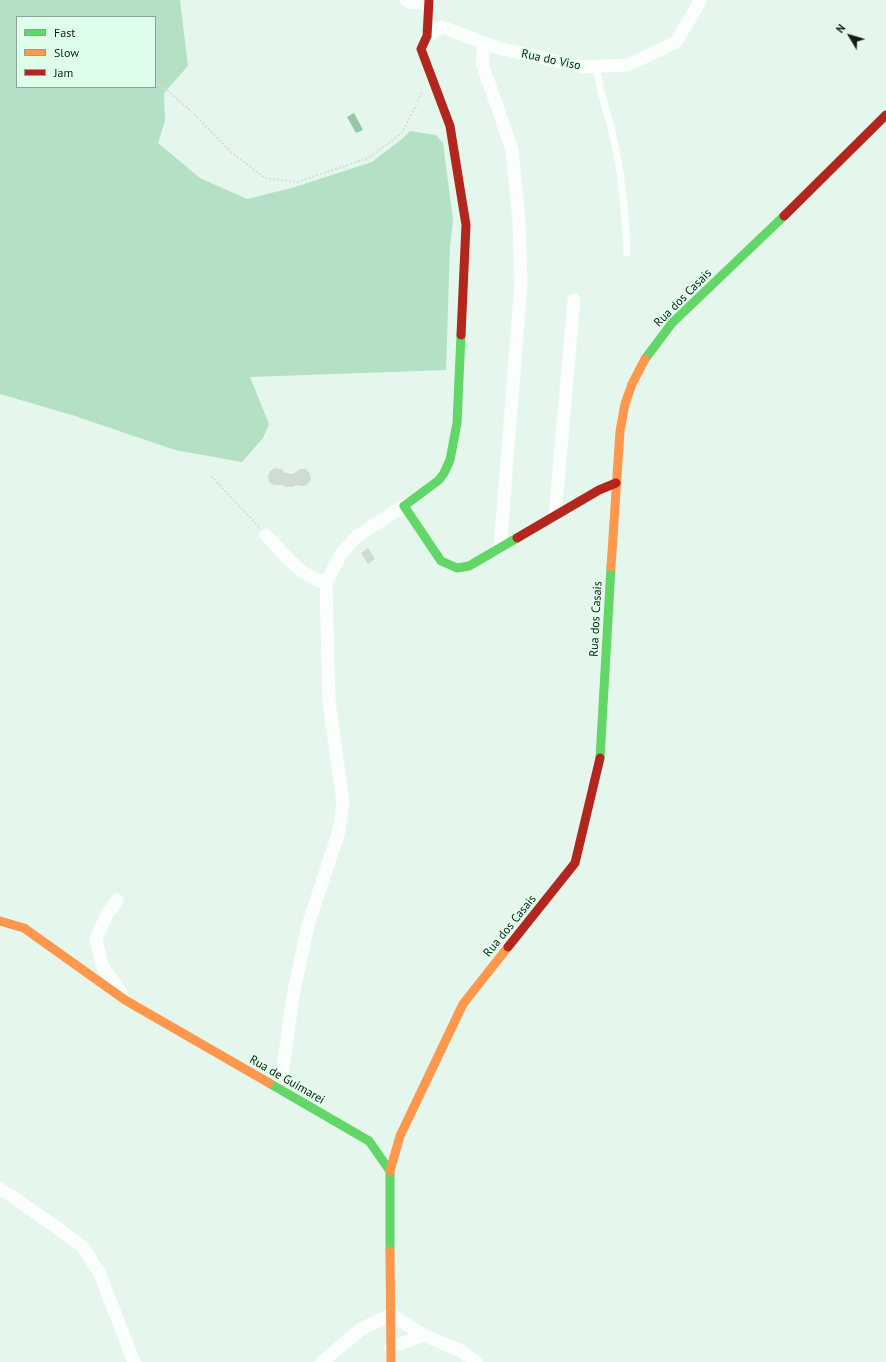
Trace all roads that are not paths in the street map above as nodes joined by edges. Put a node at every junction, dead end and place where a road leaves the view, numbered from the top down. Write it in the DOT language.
graph roads {
  1 [pos="406,0"];
  2 [pos="701,0"];
  3 [pos="428,2"];
  4 [pos="428,36"];
  5 [pos="484,43"];
  6 [pos="597,66"];
  7 [pos="886,115"];
  8 [pos="627,253"];
  9 [pos="574,300"];
  10 [pos="616,483"];
  11 [pos="404,506"];
  12 [pos="555,516"];
  13 [pos="266,535"];
  14 [pos="500,549"];
  15 [pos="326,583"];
  16 [pos="117,900"];
  17 [pos="0,921"];
  18 [pos="125,1000"];
  19 [pos="280,1089"];
  20 [pos="390,1171"];
  21 [pos="0,1189"];
  22 [pos="391,1315"];
  23 [pos="424,1335"];
  24 [pos="391,1347"];
  25 [pos="134,1362"];
  26 [pos="322,1362"];
  27 [pos="391,1362"];
  28 [pos="476,1362"];
  1 -- 3 [label="street"];
  2 -- 6 [label="street, Rua do Viso"];
  3 -- 4 [label="street"];
  4 -- 5 [label="street, Rua do Viso"];
  4 -- 11 [label="street"];
  5 -- 6 [label="street, Rua do Viso"];
  5 -- 14 [label="street"];
  6 -- 8 [label="lane"];
  7 -- 10 [label="street, Rua dos Casais"];
  9 -- 12 [label="street"];
  10 -- 12 [label="street"];
  10 -- 20 [label="street, Rua dos Casais"];
  11 -- 14 [label="street"];
  11 -- 15 [label="street"];
  12 -- 14 [label="street"];
  13 -- 15 [label="street"];
  15 -- 19 [label="street"];
  16 -- 18 [label="street"];
  17 -- 18 [label="street, Rua de Guimarei"];
  18 -- 19 [label="street, Rua de Guimarei"];
  19 -- 20 [label="street, Rua de Guimarei"];
  20 -- 22 [label="street"];
  21 -- 25 [label="street"];
  22 -- 23 [label="street"];
  22 -- 24 [label="street"];
  22 -- 26 [label="street"];
  23 -- 24 [label="street"];
  23 -- 28 [label="street"];
  24 -- 27 [label="street"];
}
